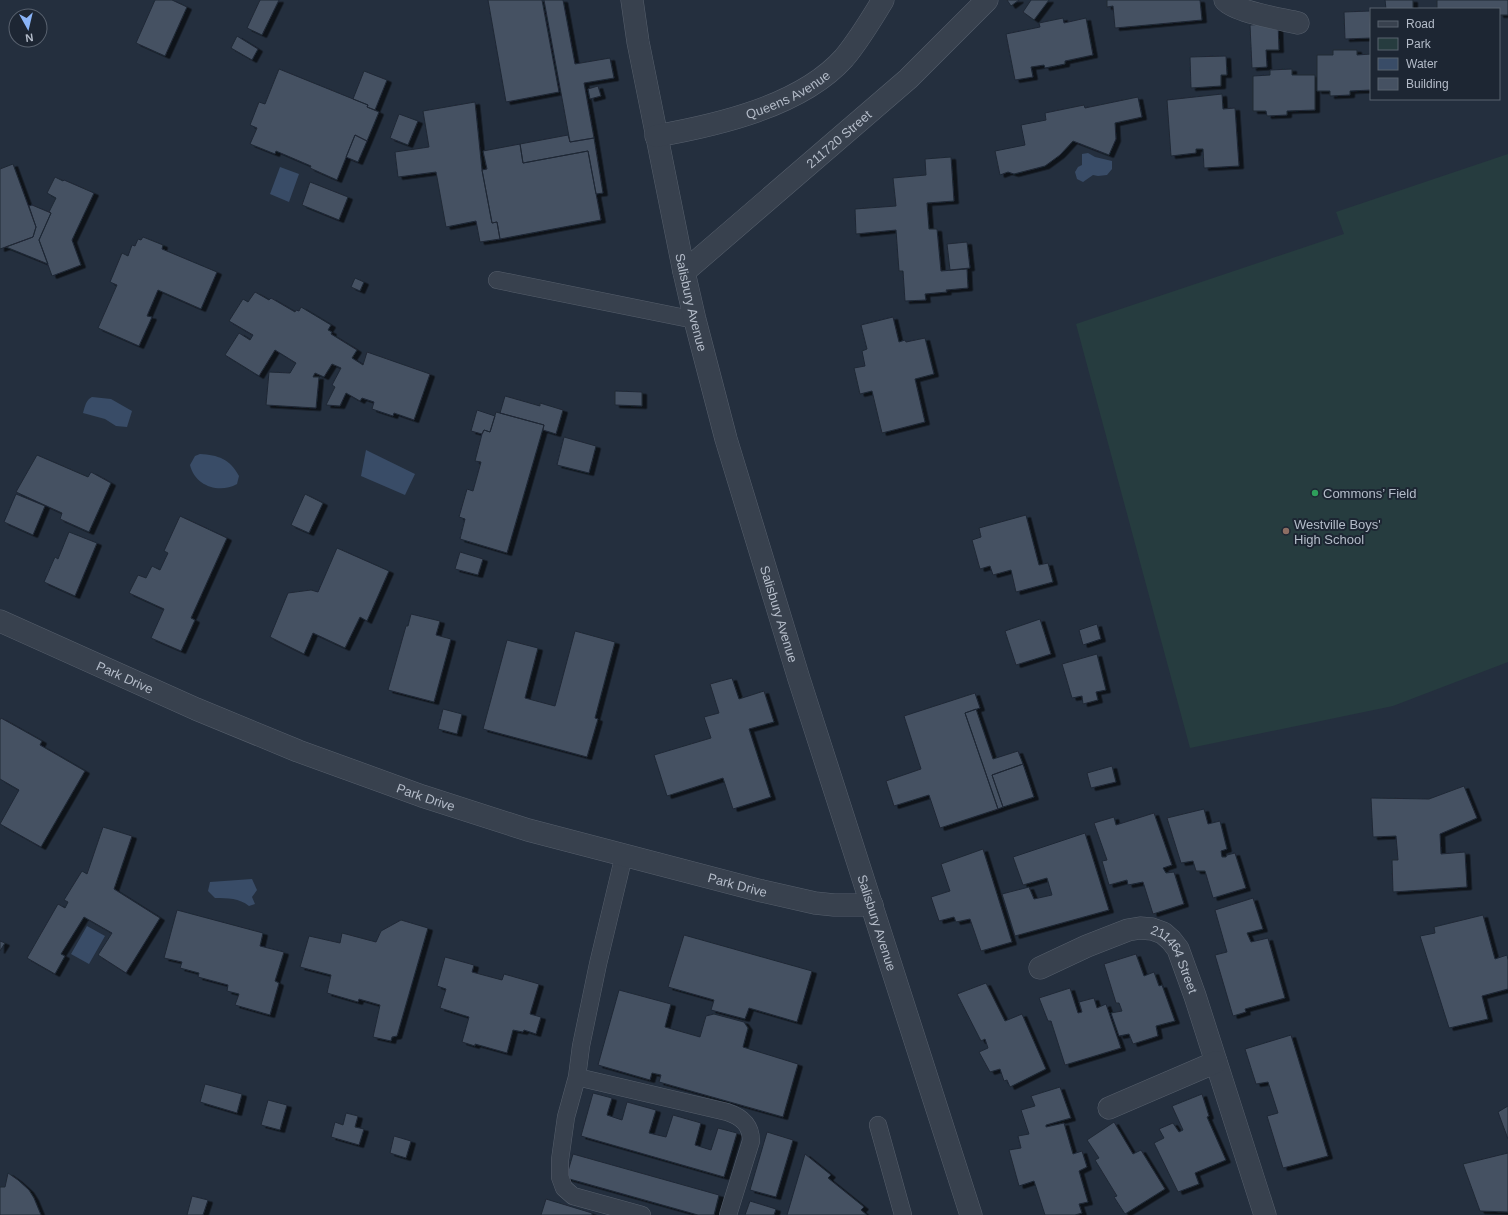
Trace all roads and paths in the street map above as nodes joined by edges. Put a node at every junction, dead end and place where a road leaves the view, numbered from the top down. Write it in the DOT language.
graph roads {
  1 [pos="632,0"];
  2 [pos="883,0"];
  3 [pos="987,0"];
  4 [pos="1225,0"];
  5 [pos="1298,23"];
  6 [pos="656,136"];
  7 [pos="684,272"];
  8 [pos="497,280"];
  9 [pos="694,320"];
  10 [pos="0,621"];
  11 [pos="624,855"];
  12 [pos="872,905"];
  13 [pos="1040,968"];
  14 [pos="1216,1062"];
  15 [pos="577,1077"];
  16 [pos="1110,1108"];
  17 [pos="878,1125"];
  18 [pos="642,1215"];
  19 [pos="728,1215"];
  20 [pos="904,1215"];
  21 [pos="972,1215"];
  22 [pos="1265,1215"];
  1 -- 6 [label="street, Salisbury Avenue"];
  2 -- 6 [label="street, Queens Avenue"];
  3 -- 7 [label="street, 211720 Street"];
  4 -- 5 [label="street"];
  6 -- 7 [label="street, Salisbury Avenue"];
  7 -- 9 [label="street, Salisbury Avenue"];
  8 -- 9 [label="lane"];
  9 -- 12 [label="street, Salisbury Avenue"];
  10 -- 11 [label="street, Park Drive"];
  11 -- 12 [label="street, Park Drive"];
  11 -- 15 [label="lane"];
  12 -- 21 [label="street, Salisbury Avenue"];
  13 -- 14 [label="street, 211464 Street"];
  14 -- 16 [label="street"];
  14 -- 22 [label="street, 211464 Street"];
  15 -- 18 [label="lane"];
  15 -- 19 [label="lane"];
  17 -- 20 [label="lane"];
}
